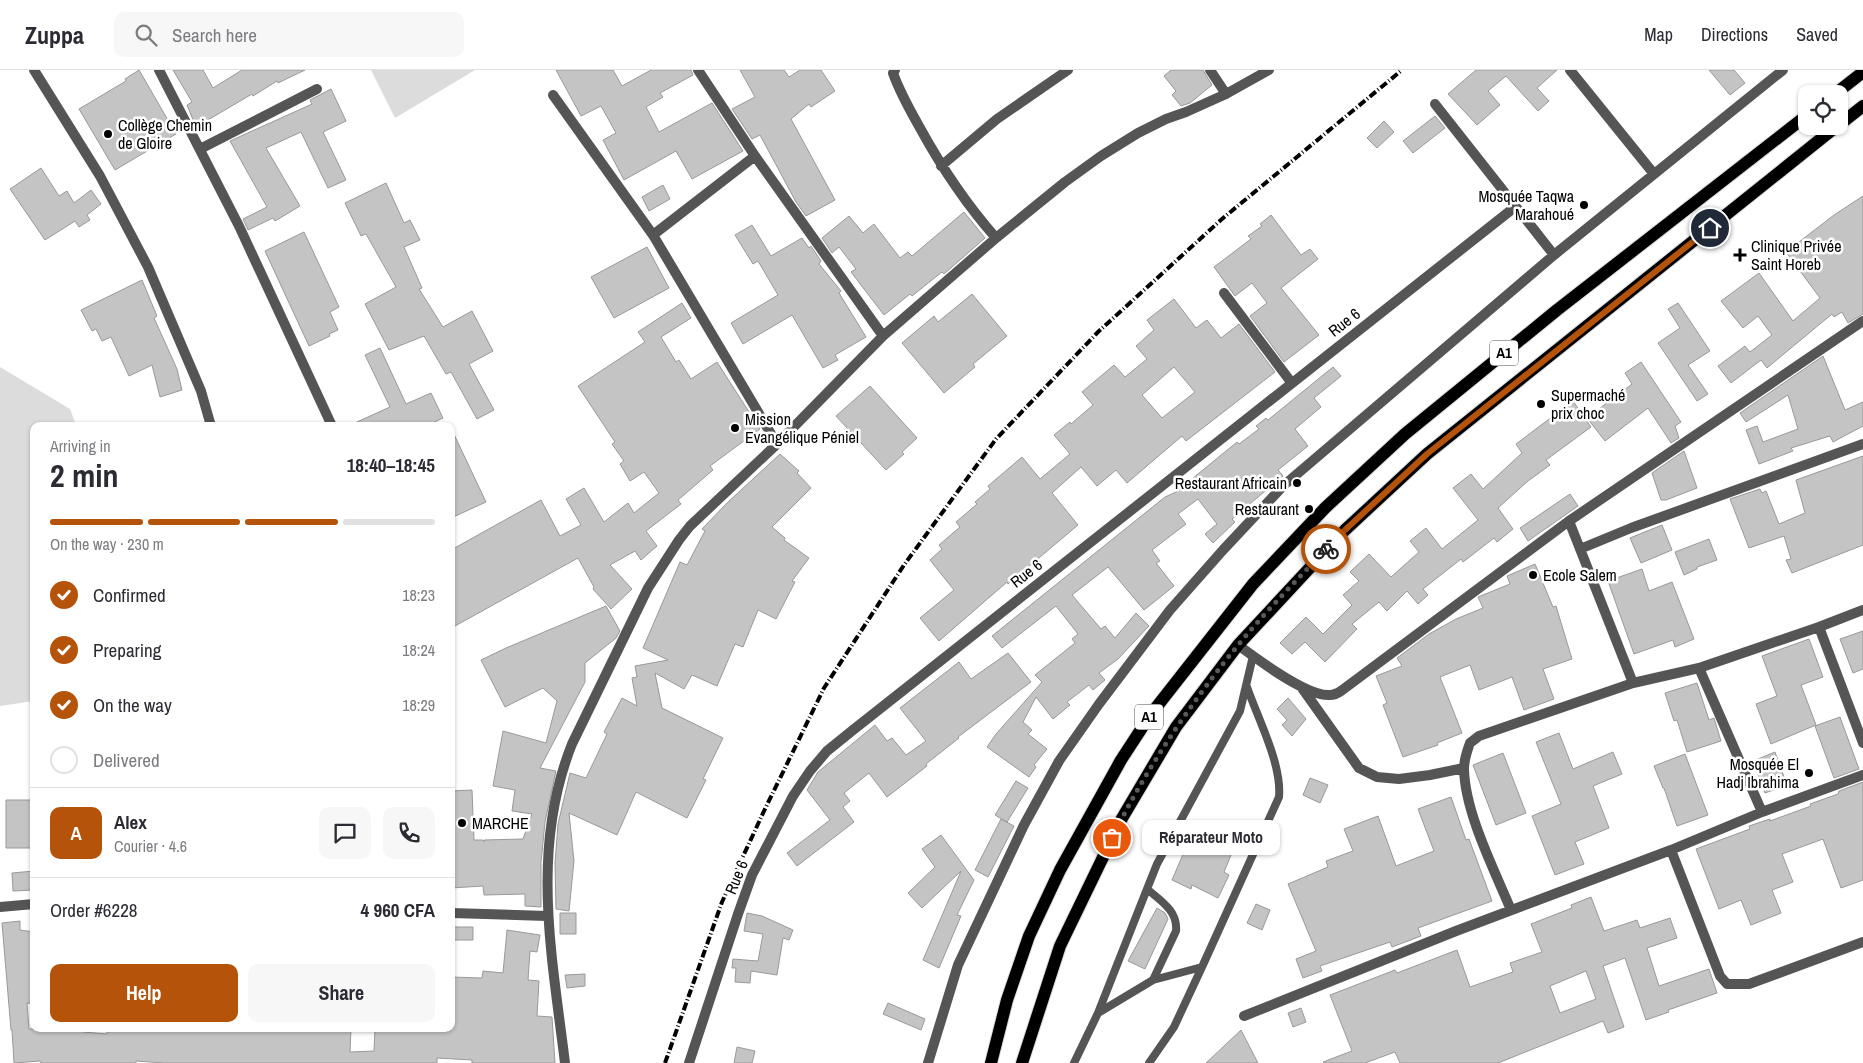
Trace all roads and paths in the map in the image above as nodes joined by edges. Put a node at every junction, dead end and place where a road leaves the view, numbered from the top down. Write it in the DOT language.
graph roads {
  1 [pos="34,70"];
  2 [pos="159,70"];
  3 [pos="698,70"];
  4 [pos="895,70"];
  5 [pos="1068,70"];
  6 [pos="1210,70"];
  7 [pos="1269,70"];
  8 [pos="1570,70"];
  9 [pos="1782,70"];
  10 [pos="1863,72"];
  11 [pos="1846,85"];
  12 [pos="317,89"];
  13 [pos="1226,94"];
  14 [pos="553,95"];
  15 [pos="1435,104"];
  16 [pos="1863,106"];
  17 [pos="1848,118"];
  18 [pos="1798,122"];
  19 [pos="1827,135"];
  20 [pos="200,149"];
  21 [pos="755,156"];
  22 [pos="941,166"];
  23 [pos="1654,174"];
  24 [pos="1515,207"];
  25 [pos="654,236"];
  26 [pos="996,238"];
  27 [pos="1554,255"];
  28 [pos="1224,293"];
  29 [pos="1863,321"];
  30 [pos="882,336"];
  31 [pos="1292,382"];
  32 [pos="210,422"];
  33 [pos="330,422"];
  34 [pos="777,444"];
  35 [pos="1863,444"];
  36 [pos="1569,521"];
  37 [pos="1580,549"];
  38 [pos="1863,610"];
  39 [pos="1819,627"];
  40 [pos="1238,645"];
  41 [pos="1253,656"];
  42 [pos="1699,668"];
  43 [pos="1633,683"];
  44 [pos="1246,686"];
  45 [pos="1302,687"];
  46 [pos="1863,743"];
  47 [pos="1464,768"];
  48 [pos="1863,775"];
  49 [pos="1762,812"];
  50 [pos="1671,850"];
  51 [pos="1147,889"];
  52 [pos="30,904"];
  53 [pos="0,907"];
  54 [pos="1511,910"];
  55 [pos="455,913"];
  56 [pos="547,916"];
  57 [pos="1863,942"];
  58 [pos="1202,966"];
  59 [pos="1153,980"];
  60 [pos="1098,1013"];
  61 [pos="1244,1016"];
  62 [pos="565,1063"];
  63 [pos="689,1063"];
  64 [pos="928,1063"];
  65 [pos="991,1063"];
  66 [pos="1022,1063"];
  67 [pos="1074,1063"];
  68 [pos="1149,1063"];
  1 -- 32 [label="street"];
  2 -- 20 [label="street"];
  3 -- 21 [label="street"];
  4 -- 22 [label="street"];
  5 -- 22 [label="street"];
  6 -- 13 [label="street"];
  7 -- 13 [label="street"];
  8 -- 23 [label="street"];
  9 -- 23 [label="street"];
  10 -- 11 [label="main road"];
  12 -- 20 [label="street"];
  13 -- 26 [label="street"];
  14 -- 25 [label="street"];
  15 -- 24 [label="street"];
  16 -- 17 [label="main road, A1"];
  18 -- 65 [label="main road, A1"];
  19 -- 40 [label="main road, A1"];
  20 -- 33 [label="street"];
  21 -- 25 [label="street"];
  21 -- 30 [label="street"];
  22 -- 26 [label="street"];
  23 -- 27 [label="street"];
  24 -- 27 [label="street"];
  24 -- 31 [label="street, Rue 6"];
  25 -- 34 [label="street"];
  26 -- 30 [label="street"];
  27 -- 64 [label="street"];
  28 -- 31 [label="street"];
  29 -- 36 [label="street"];
  30 -- 34 [label="street"];
  31 -- 63 [label="street, Rue 6"];
  34 -- 56 [label="street"];
  35 -- 37 [label="street"];
  36 -- 37 [label="street"];
  36 -- 45 [label="street"];
  37 -- 43 [label="street"];
  38 -- 39 [label="street"];
  39 -- 42 [label="street"];
  39 -- 46 [label="street"];
  40 -- 41 [label="street"];
  40 -- 66 [label="main road, A1"];
  41 -- 44 [label="lane"];
  41 -- 45 [label="street"];
  42 -- 43 [label="street"];
  42 -- 49 [label="street"];
  43 -- 47 [label="street"];
  44 -- 51 [label="lane"];
  44 -- 58 [label="lane"];
  45 -- 47 [label="street"];
  47 -- 54 [label="street"];
  48 -- 49 [label="street"];
  49 -- 50 [label="street"];
  50 -- 54 [label="street"];
  50 -- 57 [label="street"];
  51 -- 59 [label="lane"];
  51 -- 60 [label="lane"];
  52 -- 53 [label="street"];
  54 -- 61 [label="street"];
  55 -- 56 [label="street"];
  56 -- 62 [label="street"];
  58 -- 59 [label="lane"];
  58 -- 68 [label="lane"];
  59 -- 60 [label="lane"];
  60 -- 67 [label="lane"];
}
